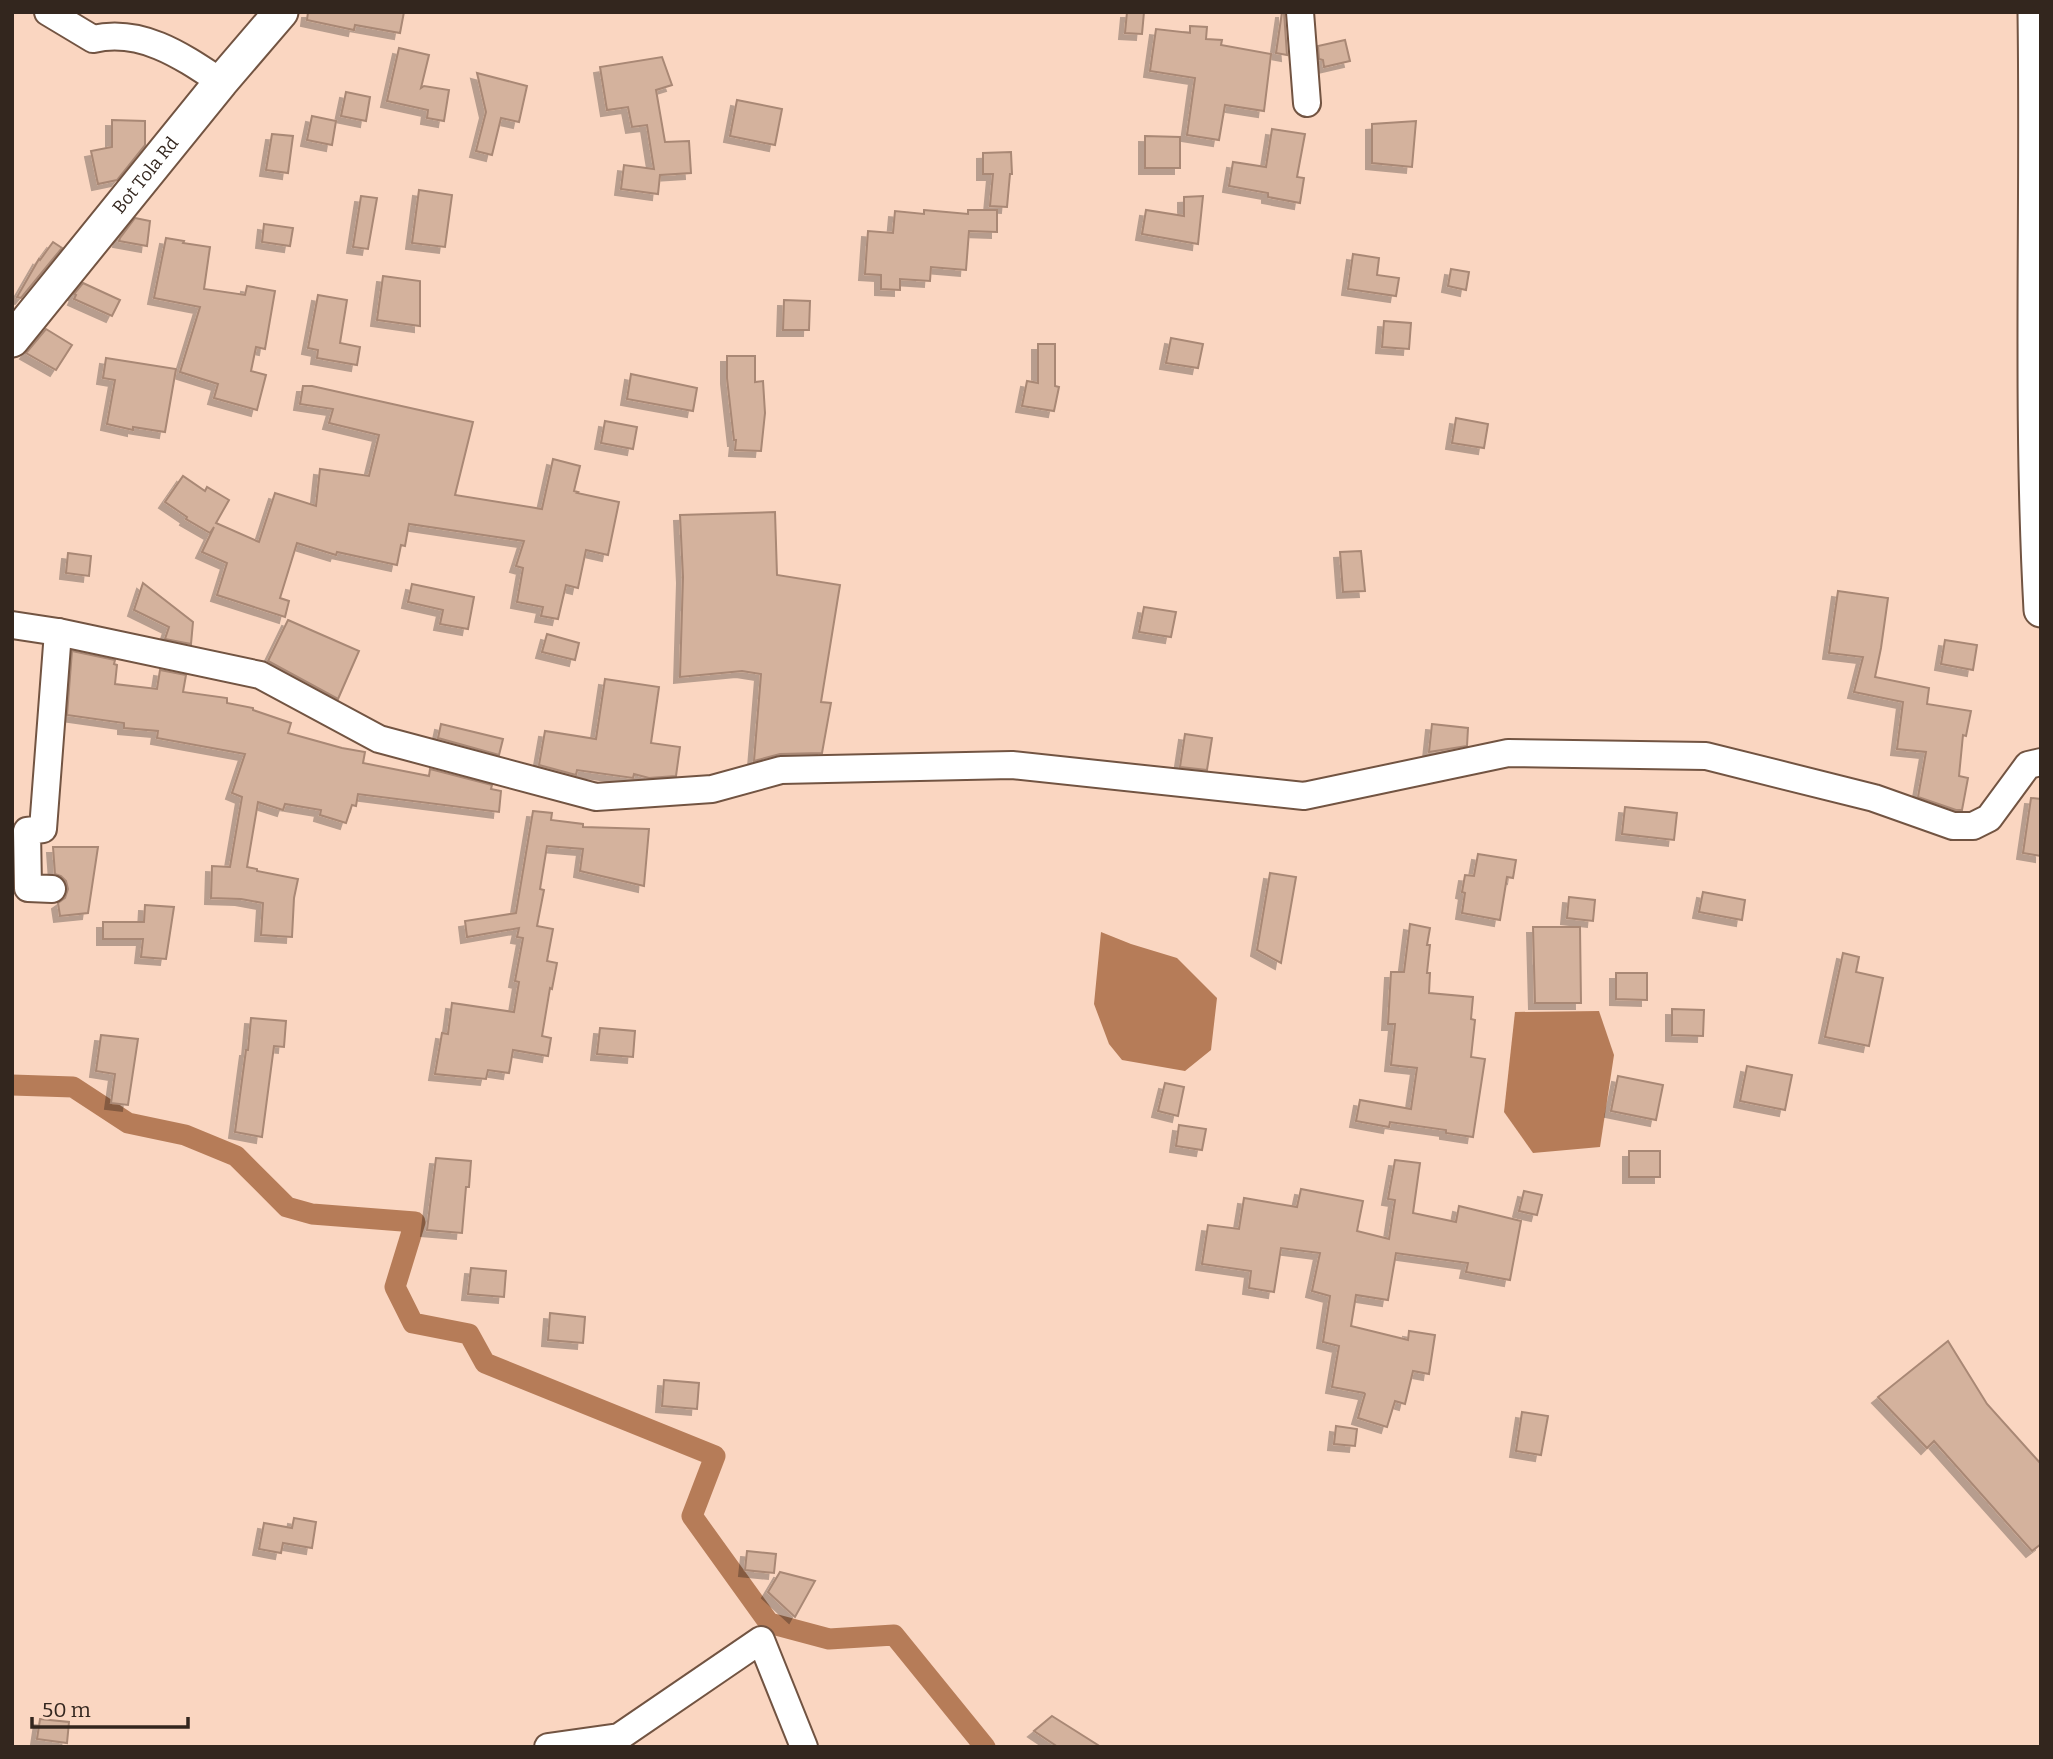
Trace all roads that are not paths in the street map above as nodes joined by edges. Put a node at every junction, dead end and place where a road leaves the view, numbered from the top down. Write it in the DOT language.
graph roads {
  1 [pos="48,12"];
  2 [pos="281,12"];
  3 [pos="1300,12"];
  4 [pos="2035,12"];
  5 [pos="220,82"];
  6 [pos="1307,103"];
  7 [pos="12,340"];
  8 [pos="2041,610"];
  9 [pos="12,625"];
  10 [pos="58,632"];
  11 [pos="2041,762"];
  12 [pos="52,889"];
  13 [pos="548,1747"];
  14 [pos="804,1747"];
  1 -- 5 [label="street"];
  2 -- 5 [label="main road, Bot Tola Rd"];
  3 -- 6 [label="street"];
  4 -- 8 [label="main road"];
  5 -- 7 [label="main road, Bot Tola Rd"];
  9 -- 10 [label="street"];
  10 -- 11 [label="street"];
  10 -- 12 [label="street"];
  13 -- 14 [label="street"];
}
